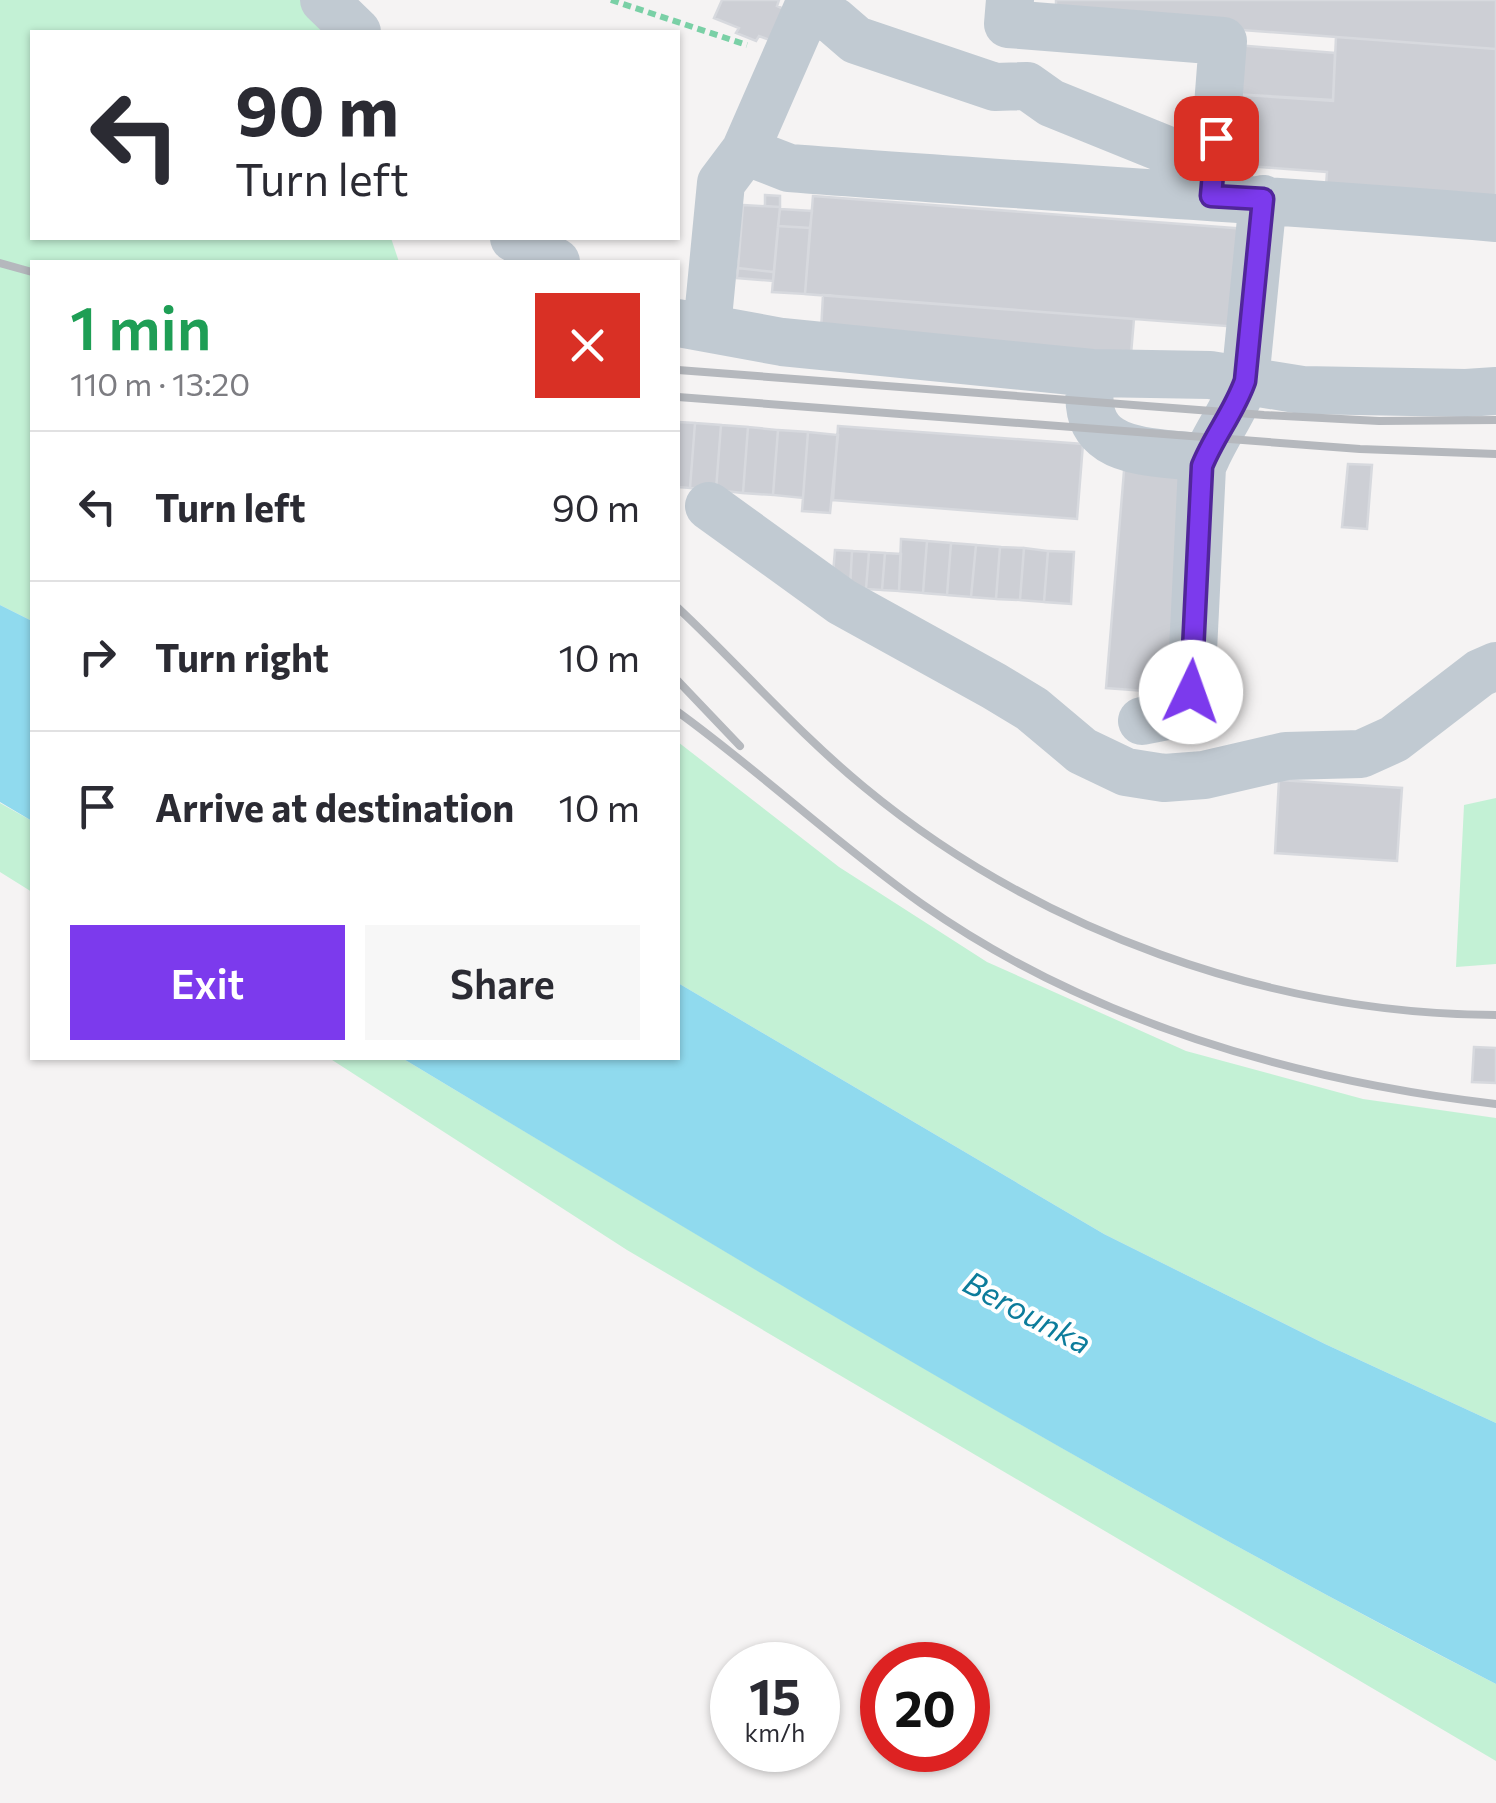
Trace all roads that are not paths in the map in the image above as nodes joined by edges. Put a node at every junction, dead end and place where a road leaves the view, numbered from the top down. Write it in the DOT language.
graph roads {
  1 [pos="324,0"];
  2 [pos="1019,13"];
  3 [pos="355,30"];
  4 [pos="1027,86"];
  5 [pos="745,151"];
  6 [pos="1212,183"];
  7 [pos="1263,199"];
  8 [pos="1496,218"];
  9 [pos="518,240"];
  10 [pos="552,260"];
  11 [pos="692,325"];
  12 [pos="1092,373"];
  13 [pos="1245,381"];
  14 [pos="1496,391"];
  15 [pos="1206,458"];
  16 [pos="709,506"];
  17 [pos="1496,666"];
  18 [pos="1142,721"];
  1 -- 3 [label="lane"];
  2 -- 4 [label="lane"];
  2 -- 6 [label="lane"];
  4 -- 5 [label="lane"];
  4 -- 6 [label="lane"];
  5 -- 6 [label="lane"];
  5 -- 11 [label="lane"];
  6 -- 7 [label="lane"];
  7 -- 8 [label="lane"];
  7 -- 13 [label="lane"];
  9 -- 10 [label="lane"];
  11 -- 12 [label="lane"];
  12 -- 13 [label="lane"];
  12 -- 15 [label="lane"];
  13 -- 14 [label="lane"];
  13 -- 15 [label="lane"];
  15 -- 18 [label="lane"];
  16 -- 17 [label="lane"];
}
